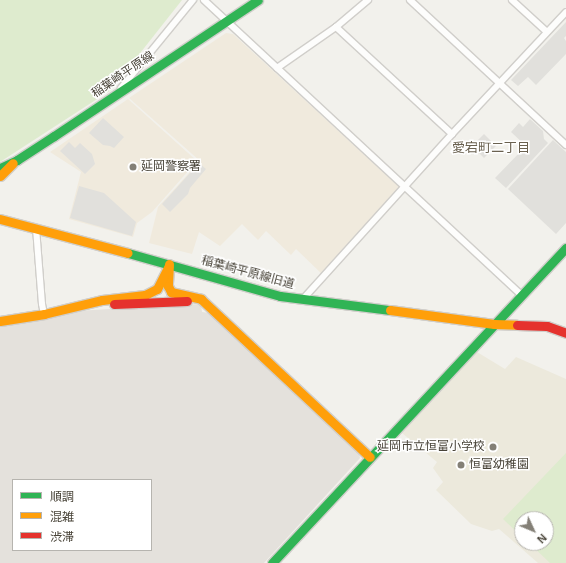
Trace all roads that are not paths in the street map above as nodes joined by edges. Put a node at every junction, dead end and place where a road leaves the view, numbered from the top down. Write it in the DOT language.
graph roads {
  1 [pos="193,0"];
  2 [pos="204,0"];
  3 [pos="258,0"];
  4 [pos="368,0"];
  5 [pos="410,0"];
  6 [pos="512,0"];
  7 [pos="566,12"];
  8 [pos="226,21"];
  9 [pos="336,27"];
  10 [pos="547,32"];
  11 [pos="277,68"];
  12 [pos="500,82"];
  13 [pos="117,94"];
  14 [pos="452,134"];
  15 [pos="566,145"];
  16 [pos="16,160"];
  17 [pos="0,168"];
  18 [pos="0,176"];
  19 [pos="405,186"];
  20 [pos="0,219"];
  21 [pos="36,228"];
  22 [pos="566,248"];
  23 [pos="169,264"];
  24 [pos="168,286"];
  25 [pos="522,295"];
  26 [pos="303,299"];
  27 [pos="203,301"];
  28 [pos="150,302"];
  29 [pos="85,304"];
  30 [pos="44,314"];
  31 [pos="0,321"];
  32 [pos="494,324"];
  33 [pos="566,333"];
  34 [pos="370,457"];
  35 [pos="272,563"];
  1 -- 13 [label="street"];
  2 -- 8 [label="street"];
  3 -- 8 [label="street, 稲葉崎平原線"];
  4 -- 9 [label="street"];
  5 -- 12 [label="street"];
  6 -- 10 [label="street"];
  7 -- 10 [label="street"];
  8 -- 11 [label="street"];
  8 -- 13 [label="street, 稲葉崎平原線"];
  9 -- 11 [label="street"];
  9 -- 14 [label="street"];
  10 -- 12 [label="street"];
  11 -- 19 [label="street"];
  12 -- 14 [label="street"];
  12 -- 15 [label="street"];
  13 -- 16 [label="street, 稲葉崎平原線"];
  14 -- 19 [label="street"];
  16 -- 17 [label="street, 稲葉崎平原線"];
  16 -- 18 [label="street"];
  19 -- 25 [label="street"];
  19 -- 26 [label="street"];
  20 -- 21 [label="street, 稲葉崎平原線旧道"];
  21 -- 23 [label="street, 稲葉崎平原線旧道"];
  21 -- 30 [label="street"];
  22 -- 25 [label="street"];
  23 -- 24 [label="street"];
  23 -- 26 [label="street, 稲葉崎平原線旧道"];
  23 -- 29 [label="street"];
  24 -- 27 [label="street"];
  24 -- 28 [label="street"];
  25 -- 32 [label="street"];
  26 -- 32 [label="street, 稲葉崎平原線旧道"];
  27 -- 28 [label="street"];
  27 -- 34 [label="street"];
  28 -- 29 [label="street"];
  29 -- 30 [label="street"];
  30 -- 31 [label="street"];
  32 -- 33 [label="street, 稲葉崎平原線旧道"];
  32 -- 34 [label="street"];
  34 -- 35 [label="street"];
}
